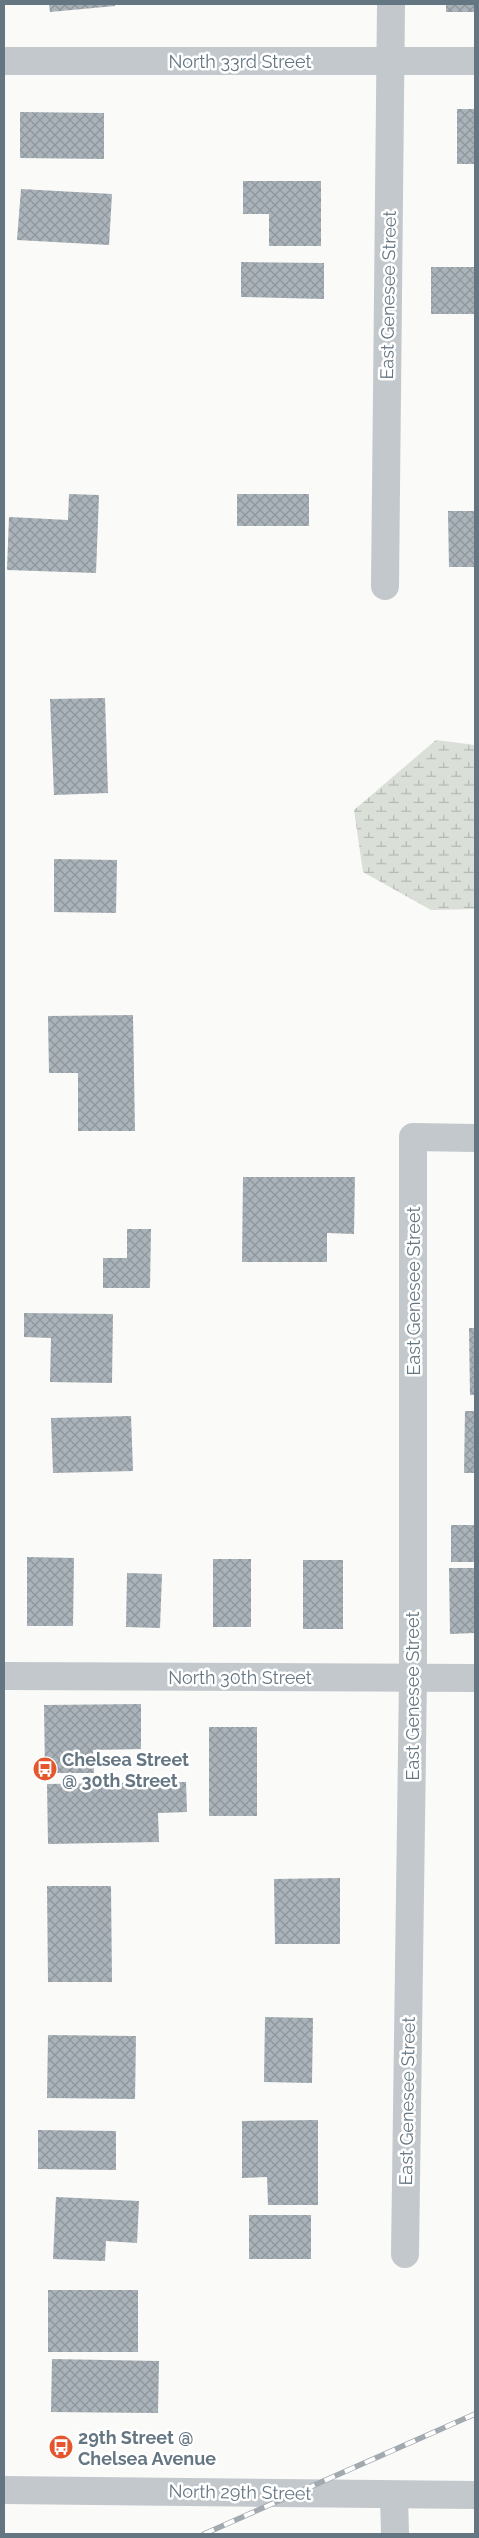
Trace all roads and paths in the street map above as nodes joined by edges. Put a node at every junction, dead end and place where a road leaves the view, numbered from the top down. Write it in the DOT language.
graph roads {
  1 [pos="391,4"];
  2 [pos="4,61"];
  3 [pos="391,61"];
  4 [pos="475,61"];
  5 [pos="385,586"];
  6 [pos="475,1138"];
  7 [pos="4,1676"];
  8 [pos="413,1678"];
  9 [pos="475,1678"];
  10 [pos="405,2254"];
  11 [pos="4,2490"];
  12 [pos="475,2495"];
  13 [pos="394,2496"];
  14 [pos="395,2534"];
  1 -- 3 [label="street, East Genesee Street"];
  2 -- 3 [label="street, North 33rd Street"];
  3 -- 4 [label="street, North 33rd Street"];
  3 -- 5 [label="street, East Genesee Street"];
  6 -- 8 [label="street, East Genesee Street"];
  7 -- 8 [label="street, North 30th Street"];
  8 -- 9 [label="street, North 30th Street"];
  8 -- 10 [label="street, East Genesee Street"];
  11 -- 13 [label="street, North 29th Street"];
  12 -- 13 [label="street, North 29th Street"];
  13 -- 14 [label="street"];
}
